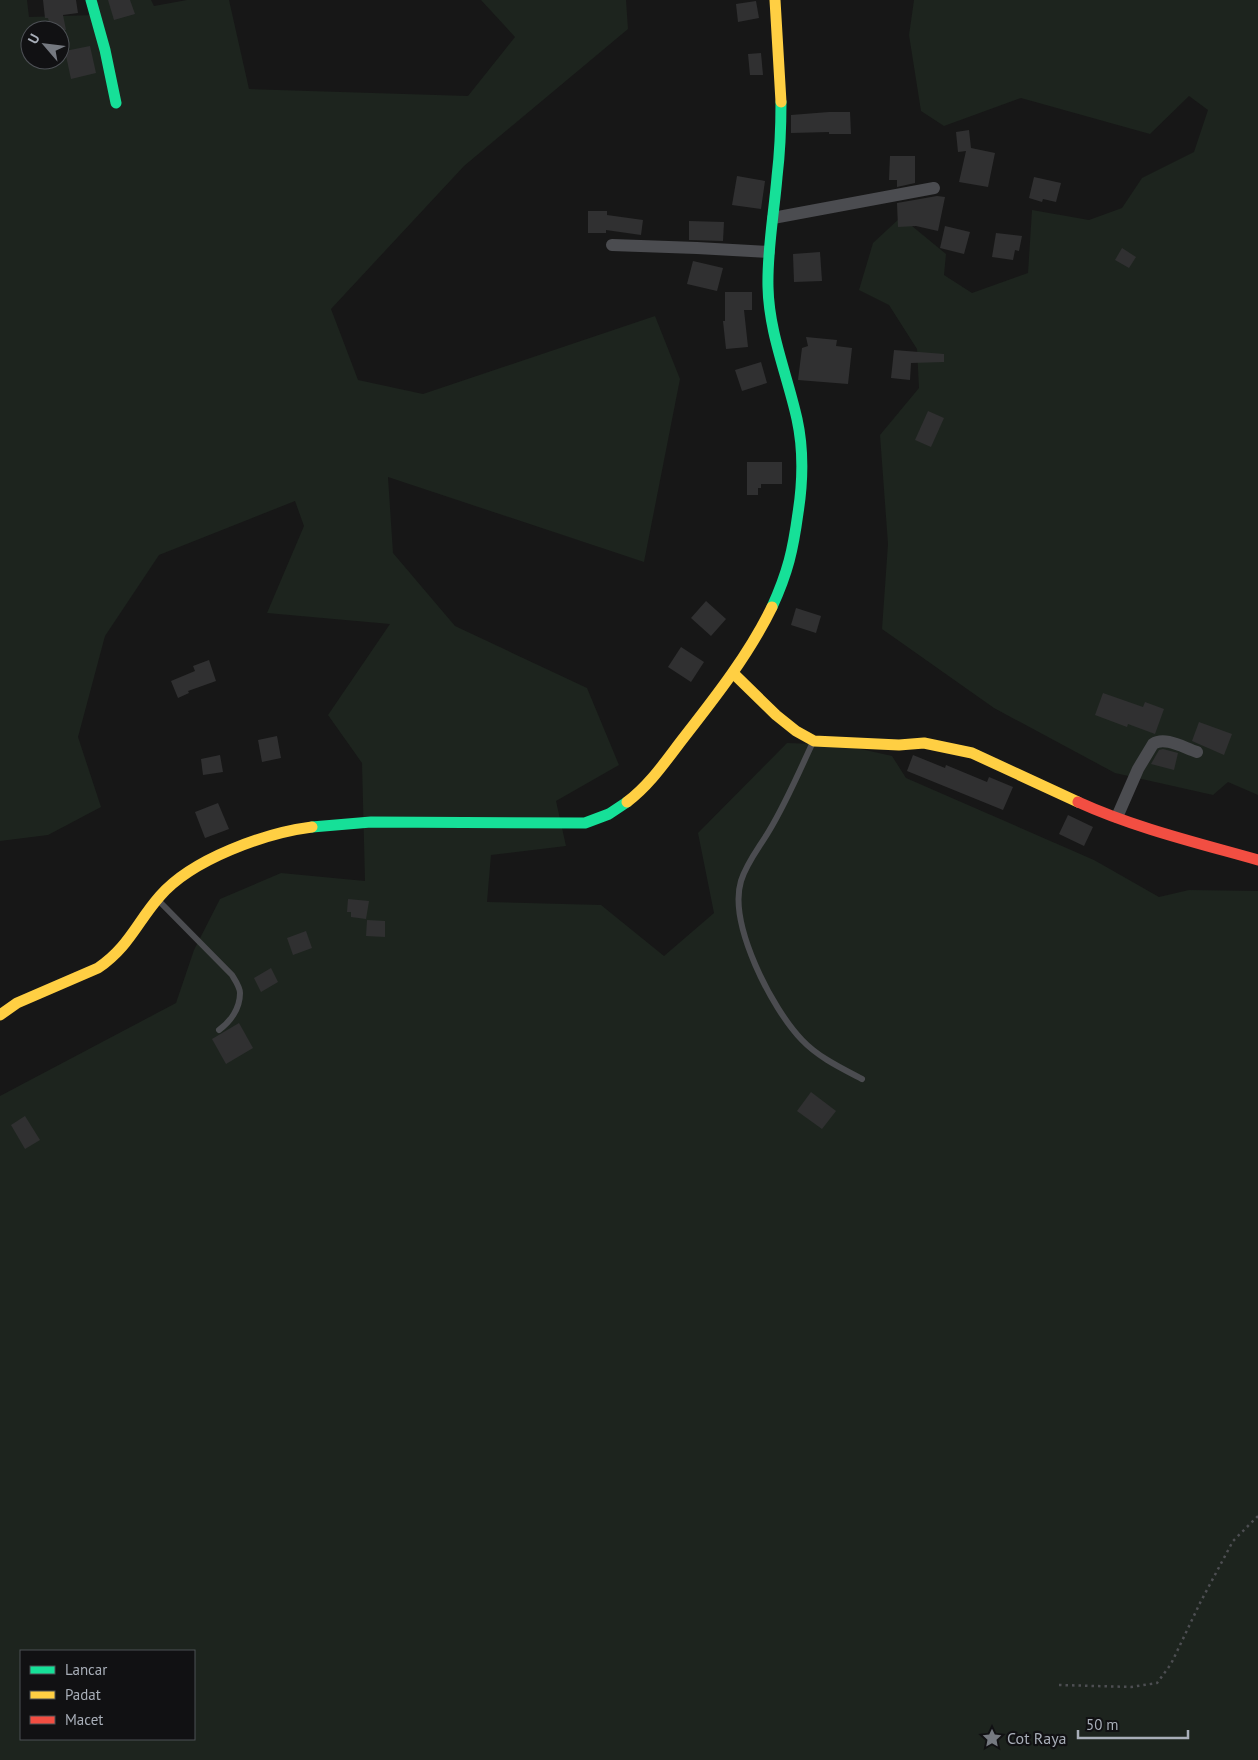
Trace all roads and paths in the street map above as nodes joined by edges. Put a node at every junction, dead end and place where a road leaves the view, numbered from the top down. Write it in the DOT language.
graph roads {
  1 [pos="91,0"];
  2 [pos="775,0"];
  3 [pos="116,103"];
  4 [pos="934,188"];
  5 [pos="773,218"];
  6 [pos="612,245"];
  7 [pos="769,252"];
  8 [pos="732,673"];
  9 [pos="814,741"];
  10 [pos="1197,752"];
  11 [pos="1117,817"];
  12 [pos="1258,860"];
  13 [pos="158,899"];
  14 [pos="0,1015"];
  15 [pos="219,1030"];
  16 [pos="862,1079"];
  17 [pos="1258,1516"];
  18 [pos="1059,1685"];
  1 -- 3 [label="street"];
  2 -- 5 [label="street"];
  4 -- 5 [label="street"];
  5 -- 7 [label="street"];
  6 -- 7 [label="street"];
  7 -- 8 [label="street"];
  8 -- 9 [label="street"];
  8 -- 13 [label="street"];
  9 -- 11 [label="street"];
  9 -- 16 [label="lane"];
  10 -- 11 [label="street"];
  11 -- 12 [label="street"];
  13 -- 14 [label="street"];
  13 -- 15 [label="lane"];
  17 -- 18 [label="path"];
}
